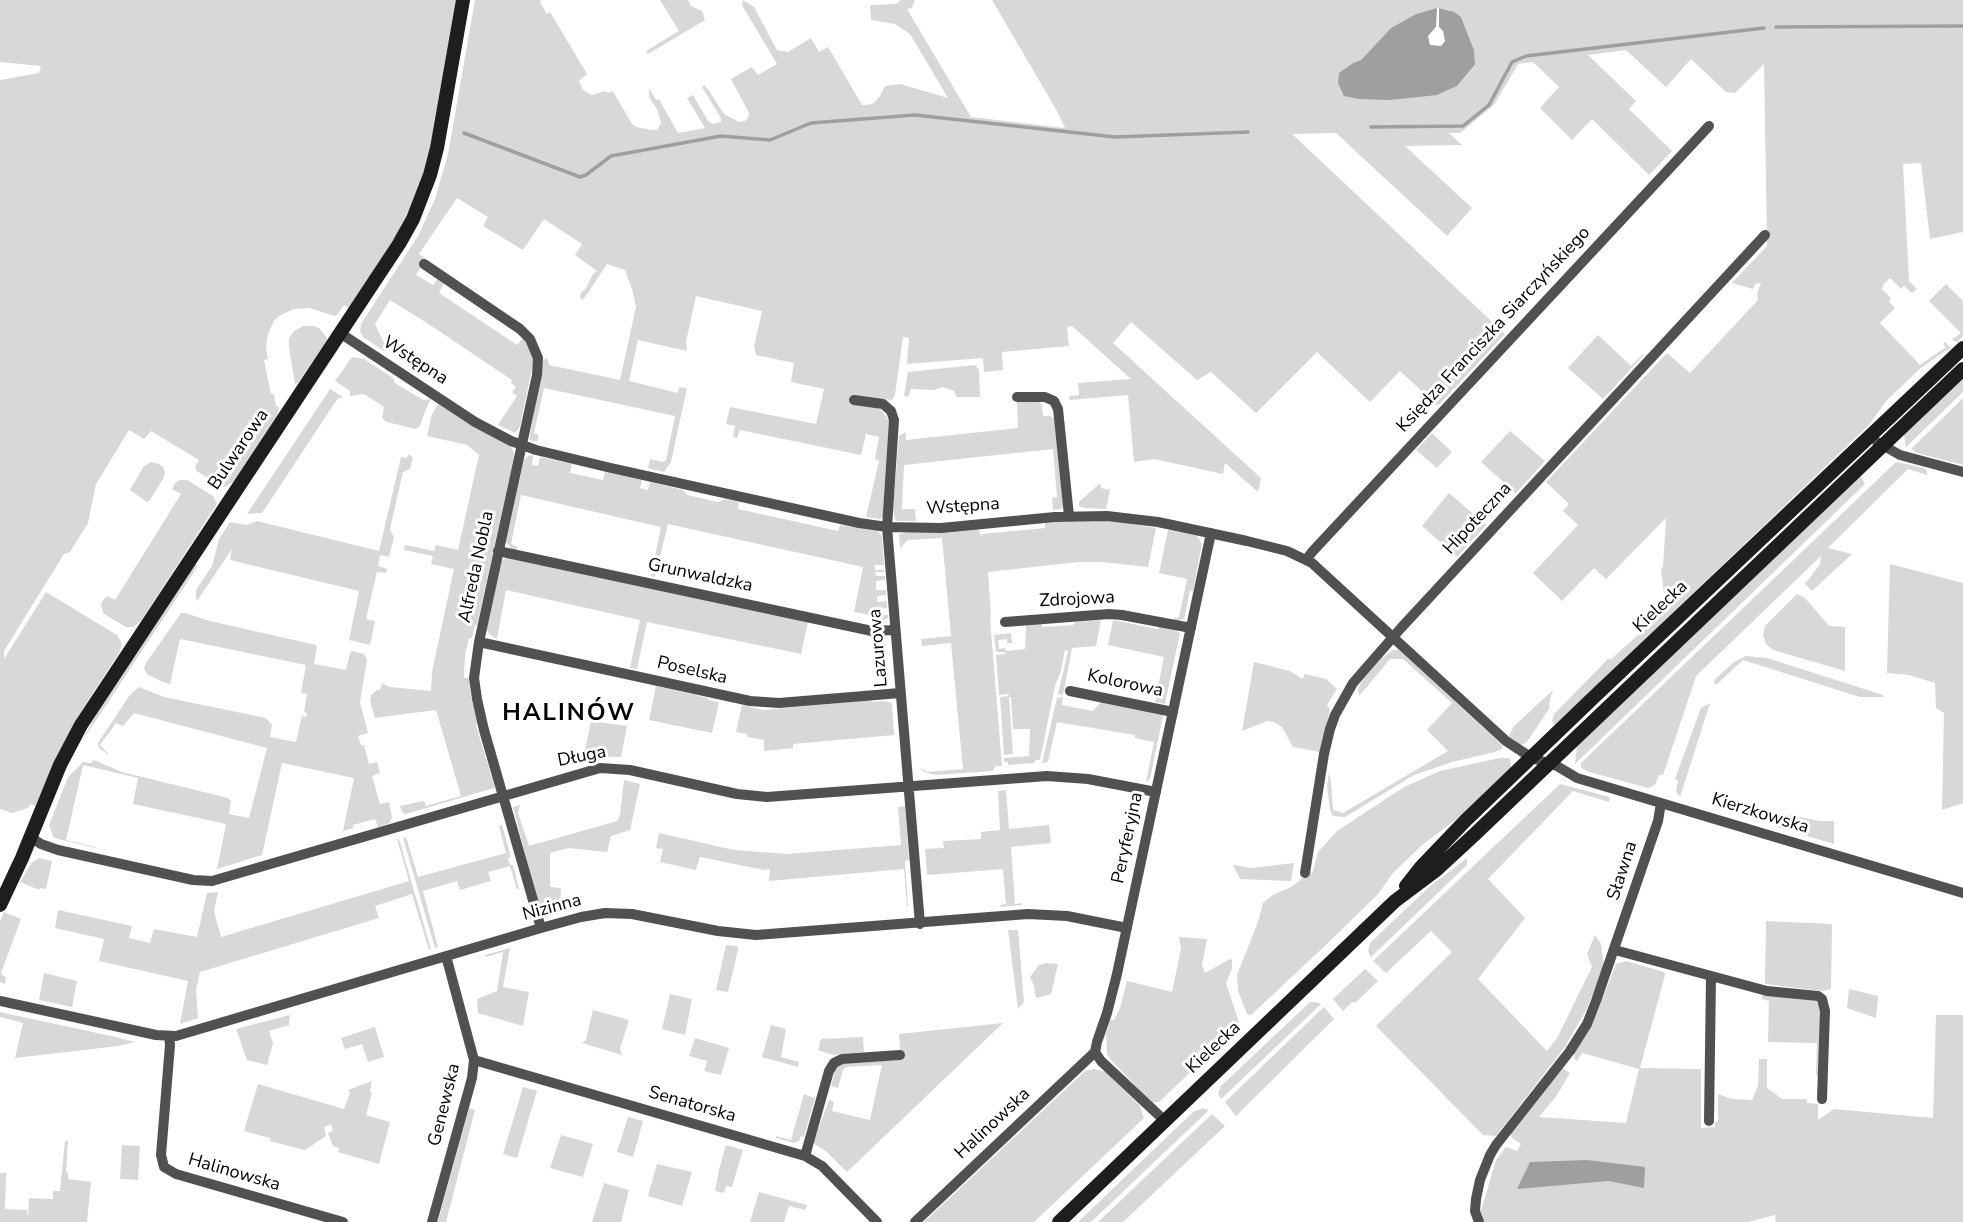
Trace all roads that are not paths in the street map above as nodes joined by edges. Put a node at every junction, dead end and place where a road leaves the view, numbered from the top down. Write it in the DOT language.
graph roads {
  1 [pos="463,0"];
  2 [pos="1709,126"];
  3 [pos="1765,235"];
  4 [pos="424,264"];
  5 [pos="340,333"];
  6 [pos="1963,348"];
  7 [pos="1963,369"];
  8 [pos="1017,397"];
  9 [pos="854,400"];
  10 [pos="1884,423"];
  11 [pos="1865,440"];
  12 [pos="1884,444"];
  13 [pos="521,446"];
  14 [pos="1963,472"];
  15 [pos="1069,516"];
  16 [pos="887,527"];
  17 [pos="1212,533"];
  18 [pos="498,551"];
  19 [pos="1307,560"];
  20 [pos="1006,622"];
  21 [pos="1191,628"];
  22 [pos="895,630"];
  23 [pos="1394,638"];
  24 [pos="479,642"];
  25 [pos="1070,691"];
  26 [pos="900,694"];
  27 [pos="1173,712"];
  28 [pos="1532,758"];
  29 [pos="1549,762"];
  30 [pos="909,787"];
  31 [pos="1156,792"];
  32 [pos="502,796"];
  33 [pos="1661,803"];
  34 [pos="30,837"];
  35 [pos="1306,873"];
  36 [pos="1963,894"];
  37 [pos="1395,901"];
  38 [pos="0,905"];
  39 [pos="920,924"];
  40 [pos="541,928"];
  41 [pos="1127,928"];
  42 [pos="1615,950"];
  43 [pos="446,956"];
  44 [pos="1711,977"];
  45 [pos="0,1001"];
  46 [pos="169,1036"];
  47 [pos="1096,1052"];
  48 [pos="900,1055"];
  49 [pos="474,1060"];
  50 [pos="1822,1099"];
  51 [pos="1165,1121"];
  52 [pos="1709,1121"];
  53 [pos="805,1156"];
  54 [pos="343,1222"];
  55 [pos="432,1222"];
  56 [pos="877,1222"];
  57 [pos="915,1222"];
  58 [pos="1059,1222"];
  59 [pos="1479,1222"];
  1 -- 5 [label="main road, Bulwarowa"];
  2 -- 19 [label="street, Księdza Franciszka Siarczyńskiego"];
  3 -- 23 [label="street, Hipoteczna"];
  4 -- 13 [label="street, Alfreda Nobla"];
  5 -- 13 [label="street, Wstępna"];
  5 -- 34 [label="main road, Bulwarowa"];
  6 -- 10 [label="main road, Kielecka"];
  7 -- 12 [label="main road, Kielecka"];
  8 -- 15 [label="street"];
  9 -- 16 [label="street, Lazurowa"];
  10 -- 11 [label="main road, Kielecka"];
  10 -- 12 [label="street"];
  11 -- 12 [label="street"];
  11 -- 28 [label="main road, Kielecka"];
  12 -- 14 [label="street"];
  12 -- 29 [label="main road, Kielecka"];
  13 -- 16 [label="street, Wstępna"];
  13 -- 18 [label="street, Alfreda Nobla"];
  15 -- 16 [label="street, Wstępna"];
  15 -- 17 [label="street, Wstępna"];
  16 -- 22 [label="street, Lazurowa"];
  17 -- 19 [label="street, Wstępna"];
  17 -- 21 [label="street, Peryferyjna"];
  18 -- 22 [label="street, Grunwaldzka"];
  18 -- 24 [label="street, Alfreda Nobla"];
  19 -- 23 [label="street, Wstępna"];
  20 -- 21 [label="street, Zdrojowa"];
  21 -- 27 [label="street, Peryferyjna"];
  22 -- 26 [label="street, Lazurowa"];
  23 -- 28 [label="street, Wstępna"];
  23 -- 35 [label="street, Hipoteczna"];
  24 -- 26 [label="street, Poselska"];
  24 -- 32 [label="street, Alfreda Nobla"];
  25 -- 27 [label="street, Kolorowa"];
  26 -- 30 [label="street, Lazurowa"];
  27 -- 31 [label="street, Peryferyjna"];
  28 -- 29 [label="street, Wstępna"];
  28 -- 37 [label="main road, Kielecka"];
  29 -- 33 [label="street, Kierzkowska"];
  29 -- 37 [label="main road, Kielecka"];
  30 -- 31 [label="street, Długa"];
  30 -- 32 [label="street, Długa"];
  30 -- 39 [label="street, Lazurowa"];
  31 -- 41 [label="street, Peryferyjna"];
  32 -- 34 [label="street, Długa"];
  32 -- 40 [label="street, Alfreda Nobla"];
  33 -- 36 [label="street, Kierzkowska"];
  33 -- 42 [label="street, Sławna"];
  34 -- 38 [label="main road, Bulwarowa"];
  37 -- 51 [label="main road, Kielecka"];
  39 -- 40 [label="street, Nizinna"];
  39 -- 41 [label="street, Nizinna"];
  40 -- 43 [label="street, Nizinna"];
  41 -- 47 [label="street, Peryferyjna"];
  42 -- 44 [label="street"];
  42 -- 59 [label="street, Sławna"];
  43 -- 46 [label="street, Nizinna"];
  43 -- 49 [label="street, Genewska"];
  44 -- 50 [label="street"];
  44 -- 52 [label="street"];
  45 -- 46 [label="street, Nizinna"];
  46 -- 54 [label="street, Halinowska"];
  47 -- 51 [label="street"];
  47 -- 57 [label="street, Halinowska"];
  48 -- 53 [label="street"];
  49 -- 53 [label="street, Senatorska"];
  49 -- 55 [label="street, Genewska"];
  51 -- 58 [label="main road, Kielecka"];
  53 -- 56 [label="street, Senatorska"];
}
